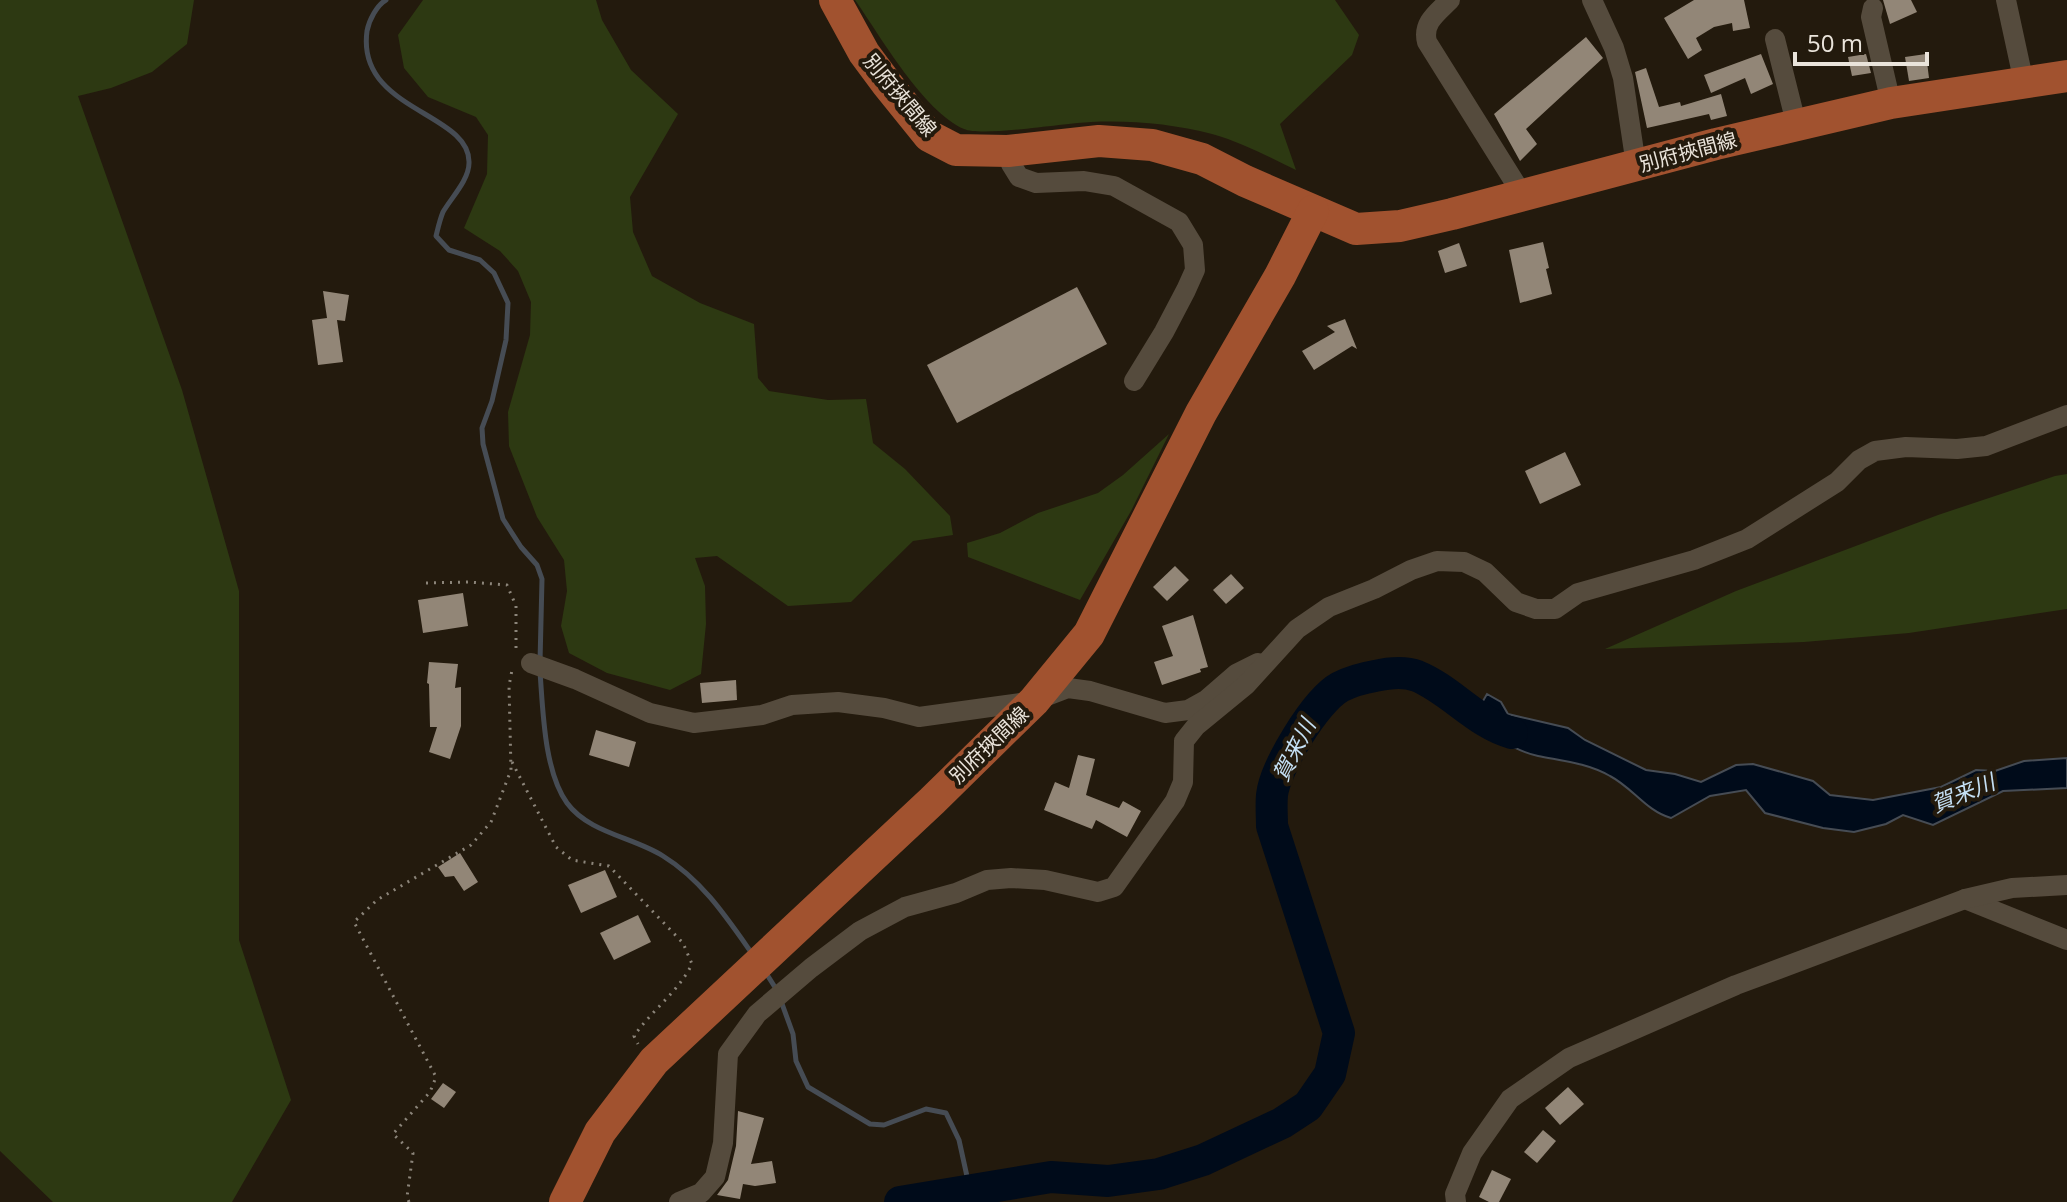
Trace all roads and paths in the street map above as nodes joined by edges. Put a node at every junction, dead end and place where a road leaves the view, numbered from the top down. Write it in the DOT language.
graph roads {
  1 [pos="835,0"];
  2 [pos="1450,0"];
  3 [pos="1592,0"];
  4 [pos="2006,0"];
  5 [pos="1873,8"];
  6 [pos="1775,39"];
  7 [pos="2067,76"];
  8 [pos="2024,83"];
  9 [pos="1891,103"];
  10 [pos="1796,123"];
  11 [pos="1008,151"];
  12 [pos="1636,165"];
  13 [pos="1522,194"];
  14 [pos="1313,211"];
  15 [pos="1134,381"];
  16 [pos="2067,415"];
  17 [pos="426,583"];
  18 [pos="1270,656"];
  19 [pos="520,660"];
  20 [pos="1034,701"];
  21 [pos="510,759"];
  22 [pos="2067,885"];
  23 [pos="1965,899"];
  24 [pos="2067,940"];
  25 [pos="640,1047"];
  26 [pos="409,1202"];
  27 [pos="565,1202"];
  28 [pos="679,1202"];
  29 [pos="1456,1202"];
  1 -- 11 [label="main road, 別府挾間線"];
  2 -- 13 [label="street"];
  3 -- 12 [label="street"];
  4 -- 8 [label="street"];
  5 -- 9 [label="street"];
  6 -- 10 [label="street"];
  7 -- 8 [label="main road, 別府挾間線"];
  8 -- 9 [label="main road, 別府挾間線"];
  9 -- 10 [label="main road, 別府挾間線"];
  10 -- 12 [label="main road, 別府挾間線"];
  11 -- 14 [label="main road, 別府挾間線"];
  11 -- 15 [label="street"];
  12 -- 13 [label="main road, 別府挾間線"];
  13 -- 14 [label="main road, 別府挾間線"];
  14 -- 20 [label="main road, 別府挾間線"];
  16 -- 18 [label="street"];
  17 -- 19 [label="path"];
  18 -- 20 [label="street"];
  18 -- 28 [label="street"];
  19 -- 20 [label="street"];
  19 -- 21 [label="path"];
  20 -- 27 [label="main road, 別府挾間線"];
  21 -- 25 [label="path"];
  21 -- 26 [label="path"];
  22 -- 23 [label="street"];
  23 -- 24 [label="street"];
  23 -- 29 [label="street"];
}
